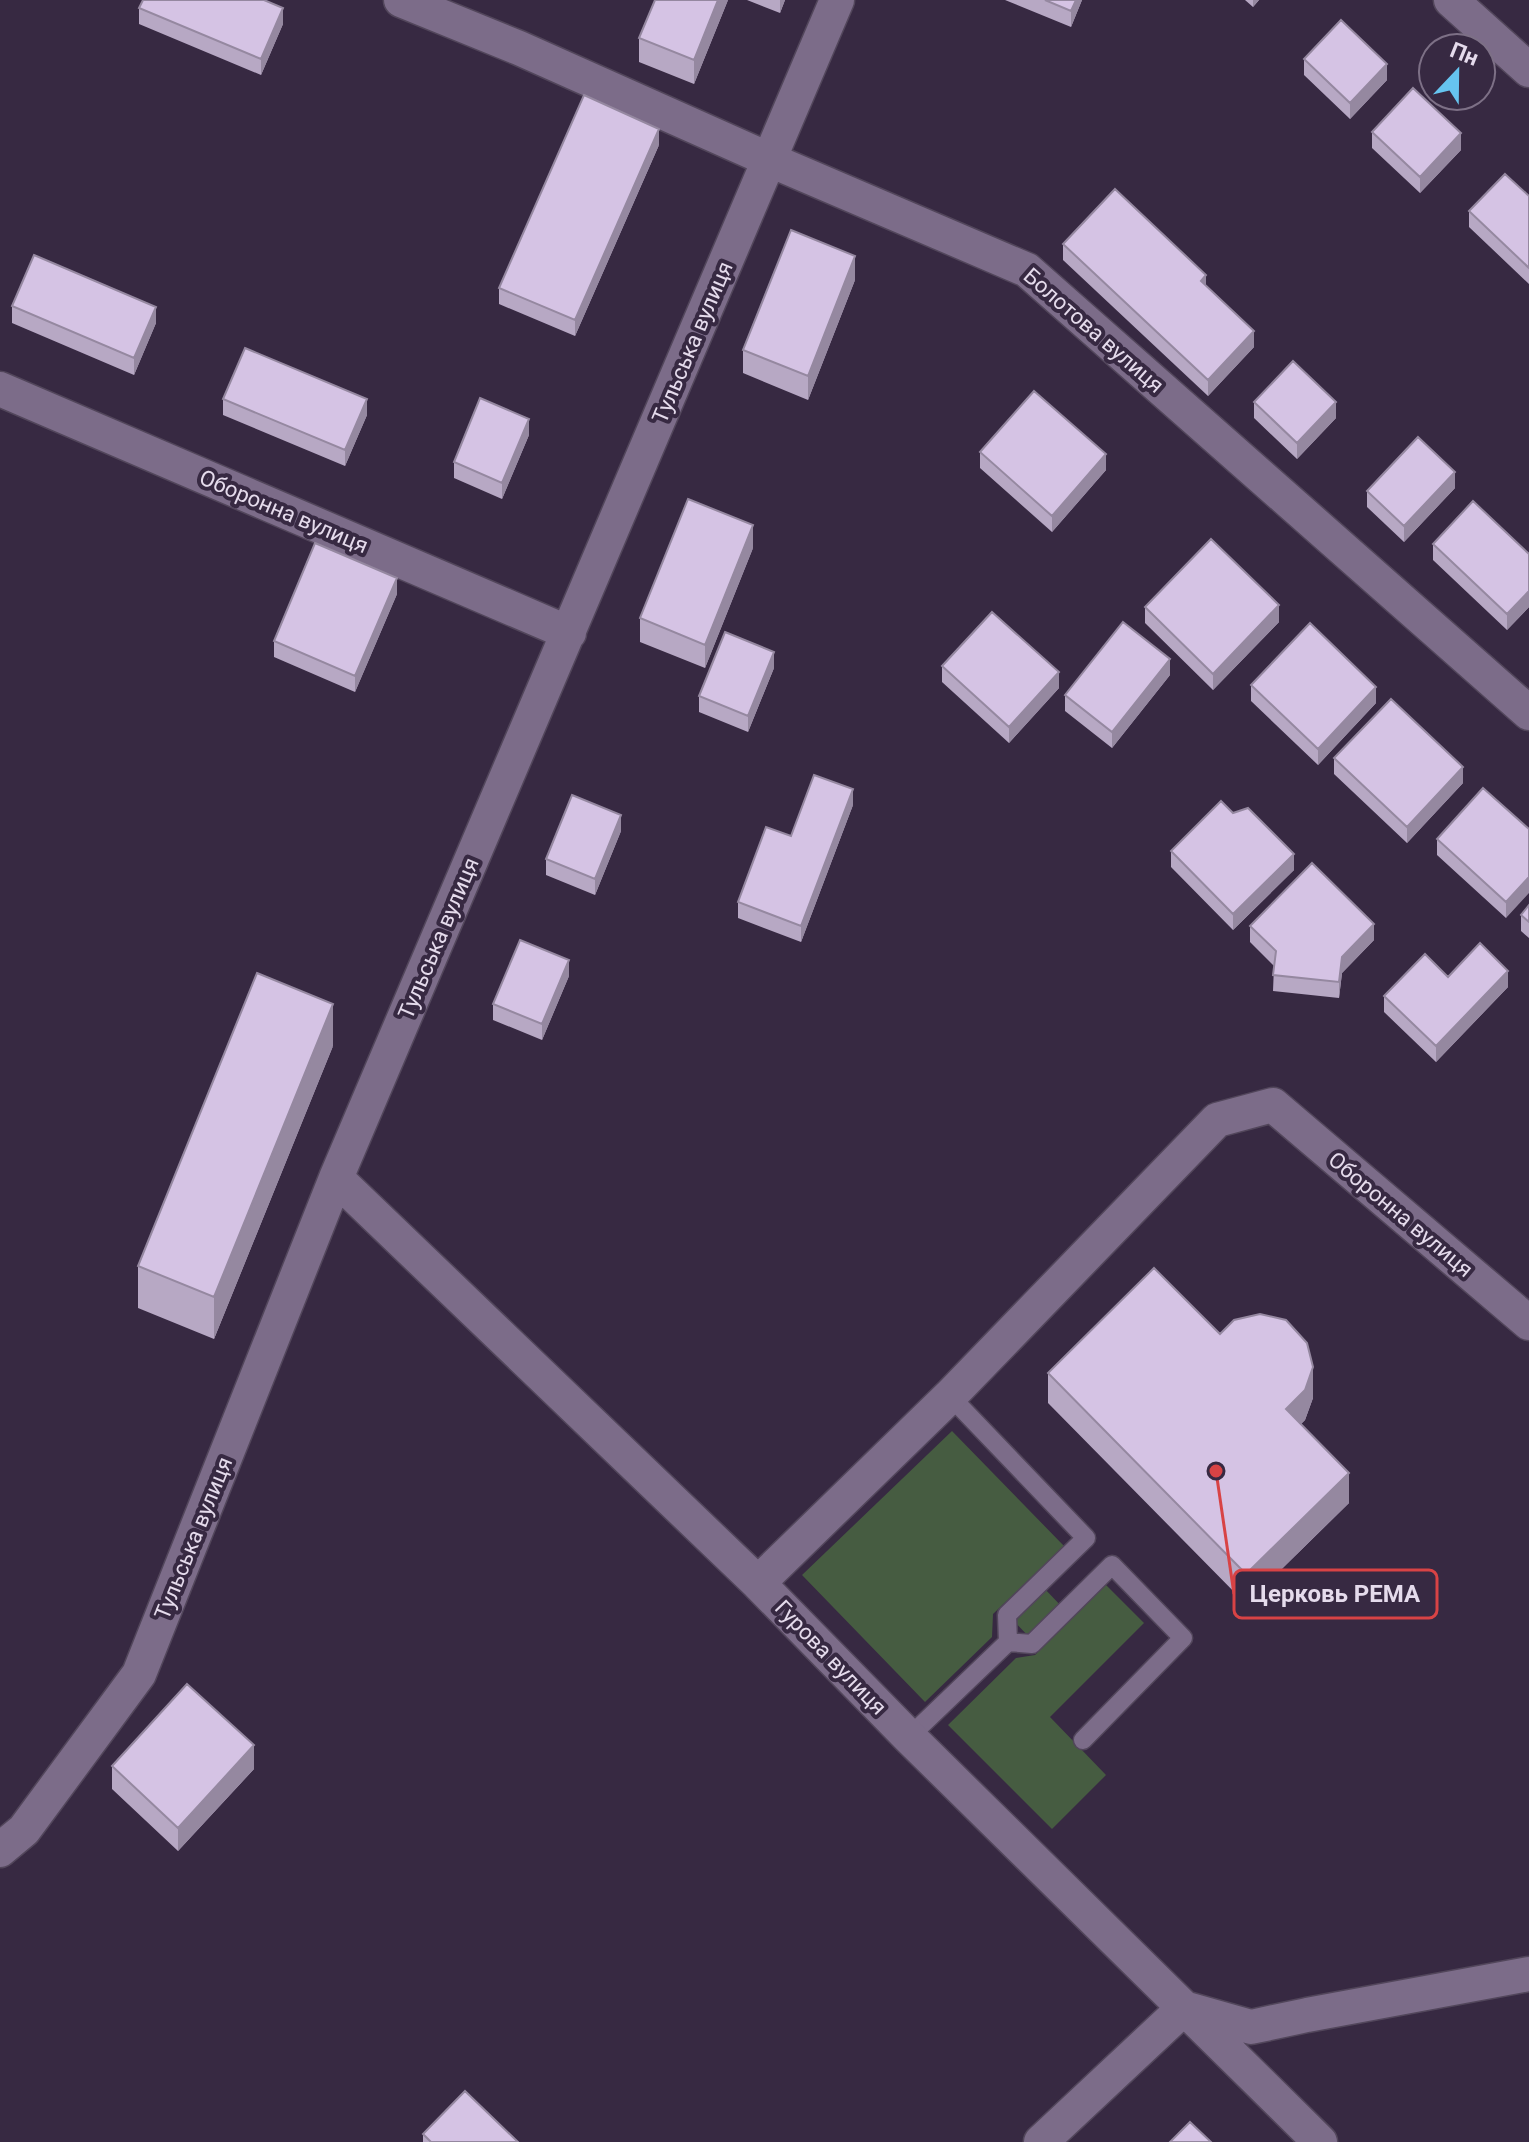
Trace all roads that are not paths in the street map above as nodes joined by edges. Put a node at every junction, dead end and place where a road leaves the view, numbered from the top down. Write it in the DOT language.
graph roads {
  1 [pos="401,0"];
  2 [pos="837,0"];
  3 [pos="1451,0"];
  4 [pos="1529,70"];
  5 [pos="770,160"];
  6 [pos="0,389"];
  7 [pos="569,633"];
  8 [pos="1529,713"];
  9 [pos="336,1178"];
  10 [pos="1529,1323"];
  11 [pos="950,1396"];
  12 [pos="758,1583"];
  13 [pos="1008,1642"];
  14 [pos="909,1737"];
  15 [pos="1083,1740"];
  16 [pos="0,1850"];
  17 [pos="1529,1974"];
  18 [pos="1184,2008"];
  19 [pos="1041,2142"];
  20 [pos="1320,2142"];
  1 -- 5 [label="street, Болотова вулиця"];
  2 -- 5 [label="street, Тульська вулиця"];
  3 -- 4 [label="street"];
  5 -- 7 [label="street, Тульська вулиця"];
  5 -- 8 [label="street, Болотова вулиця"];
  6 -- 7 [label="street, Оборонна вулиця"];
  7 -- 9 [label="street, Тульська вулиця"];
  9 -- 12 [label="street, Гурова вулиця"];
  9 -- 16 [label="street, Тульська вулиця"];
  10 -- 11 [label="street, Оборонна вулиця"];
  11 -- 12 [label="street"];
  11 -- 13 [label="lane"];
  12 -- 14 [label="street, Гурова вулиця"];
  13 -- 14 [label="lane"];
  13 -- 15 [label="lane"];
  14 -- 18 [label="street, Гурова вулиця"];
  17 -- 18 [label="street"];
  18 -- 19 [label="street"];
  18 -- 20 [label="street, Гурова вулиця"];
}
